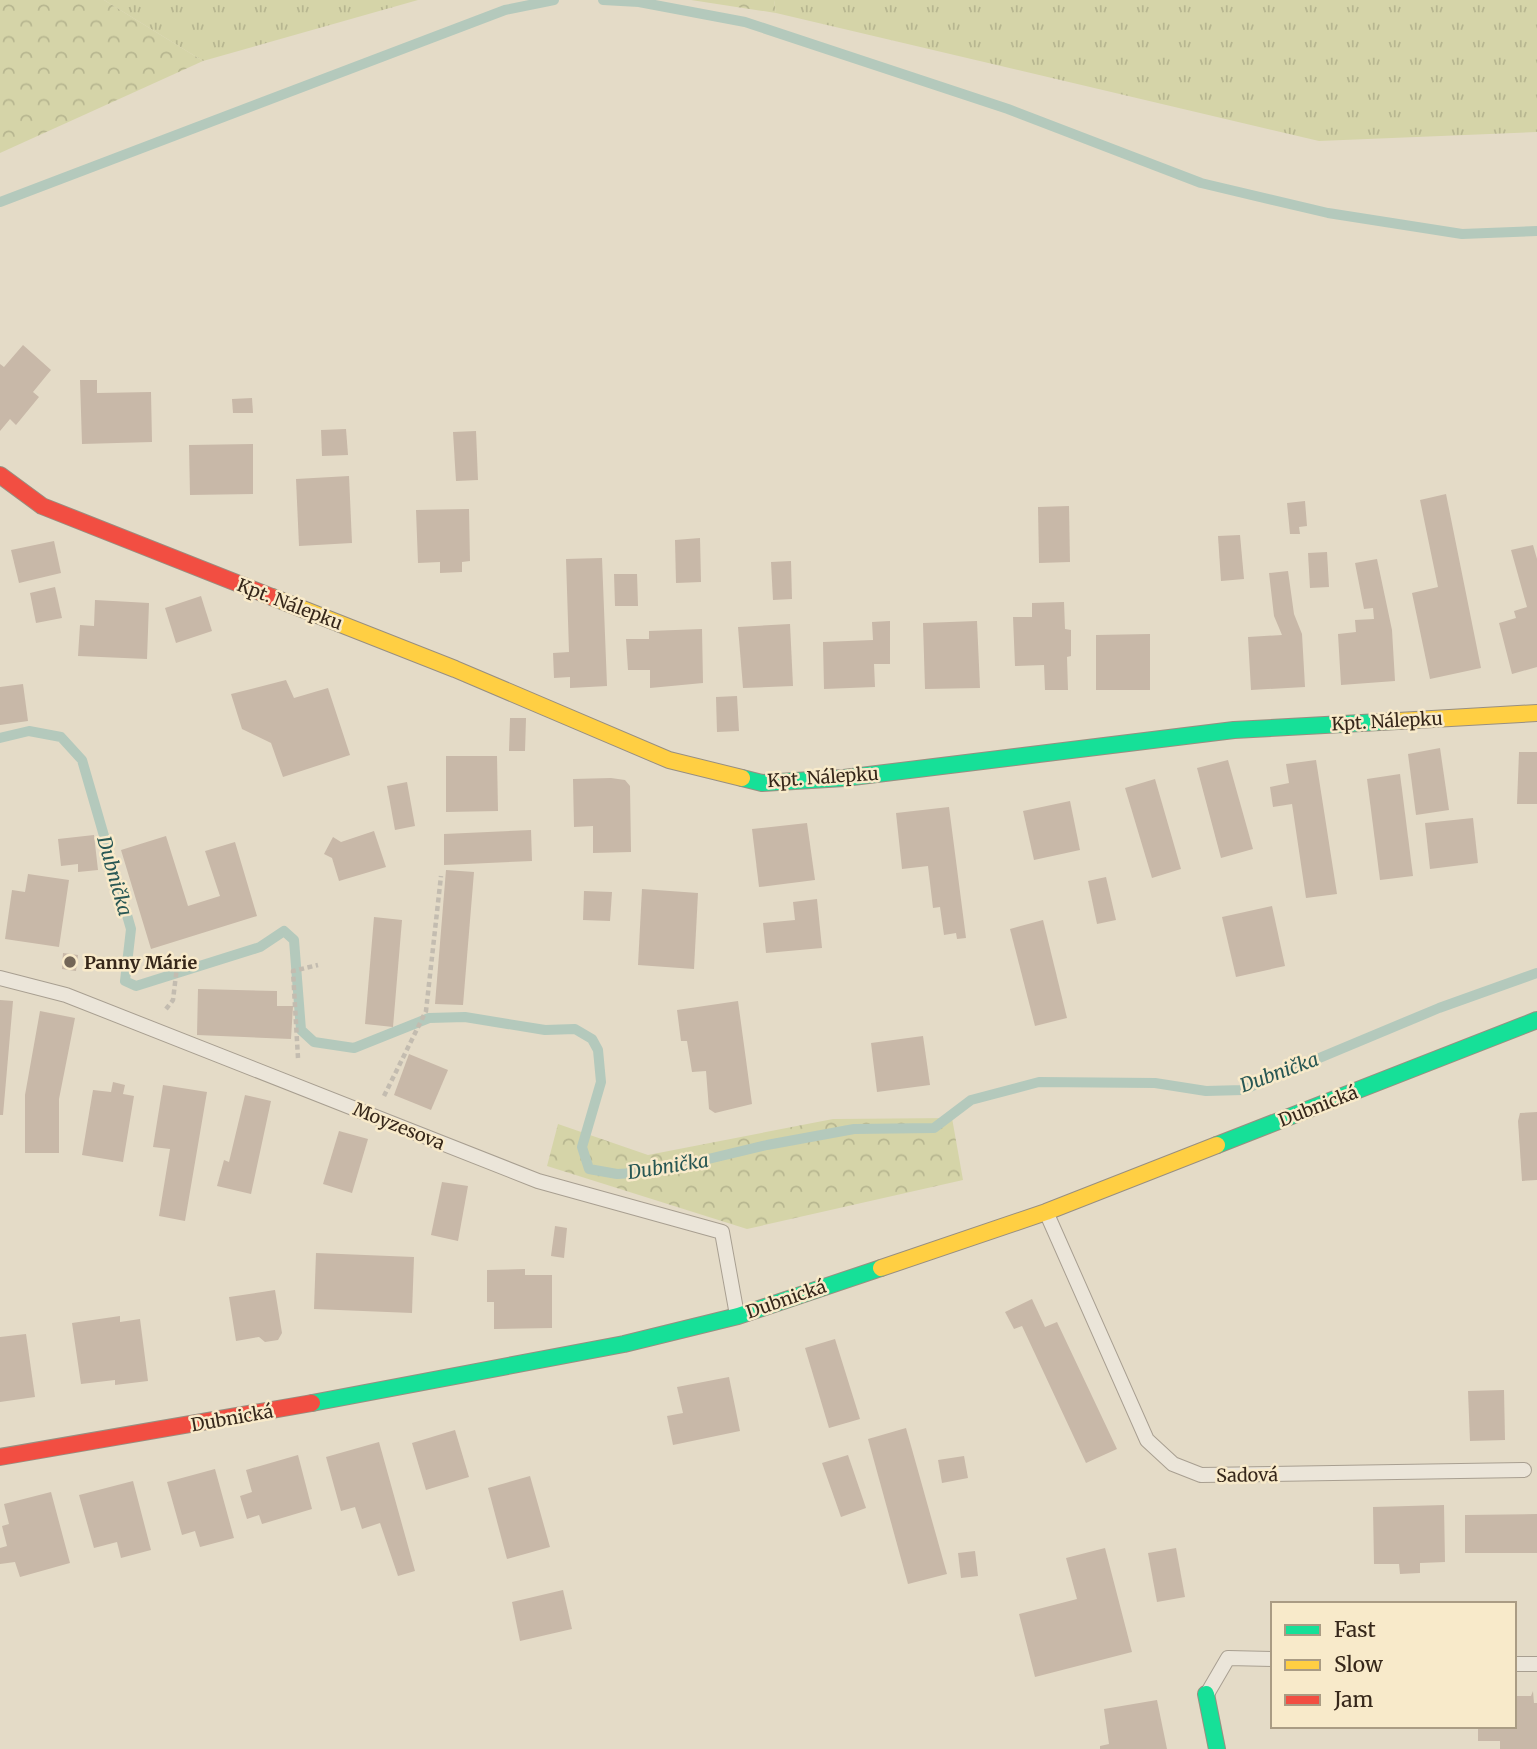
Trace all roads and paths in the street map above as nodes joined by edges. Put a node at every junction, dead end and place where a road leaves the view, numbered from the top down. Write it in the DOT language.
graph roads {
  1 [pos="0,475"];
  2 [pos="1537,713"];
  3 [pos="441,876"];
  4 [pos="178,958"];
  5 [pos="318,965"];
  6 [pos="0,978"];
  7 [pos="176,980"];
  8 [pos="1537,1020"];
  9 [pos="300,1087"];
  10 [pos="373,1116"];
  11 [pos="1046,1212"];
  12 [pos="737,1316"];
  13 [pos="0,1457"];
  14 [pos="1524,1470"];
  15 [pos="1271,1659"];
  16 [pos="1516,1664"];
  17 [pos="1537,1664"];
  18 [pos="1206,1694"];
  19 [pos="1217,1749"];
  1 -- 2 [label="street, Kpt. Nálepku"];
  3 -- 10 [label="path"];
  4 -- 7 [label="path"];
  5 -- 9 [label="path"];
  6 -- 9 [label="lane, Moyzesova"];
  8 -- 11 [label="street, Dubnická"];
  9 -- 10 [label="lane, Moyzesova"];
  10 -- 12 [label="lane, Moyzesova"];
  11 -- 12 [label="street, Dubnická"];
  11 -- 14 [label="lane, Sadová"];
  12 -- 13 [label="street, Dubnická"];
  15 -- 18 [label="lane"];
  16 -- 17 [label="lane"];
  18 -- 19 [label="street"];
}
